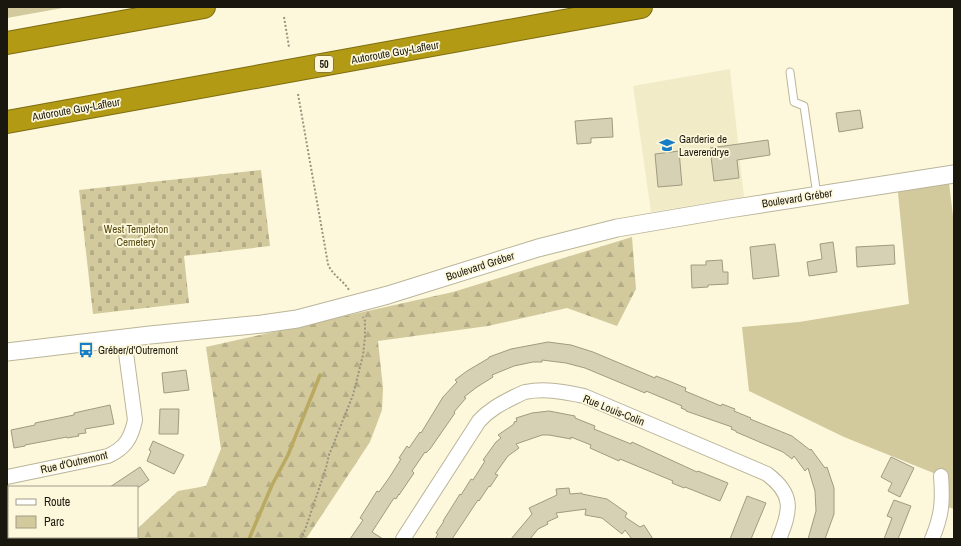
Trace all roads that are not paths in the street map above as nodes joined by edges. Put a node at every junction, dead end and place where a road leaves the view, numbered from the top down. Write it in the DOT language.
graph roads {
  1 [pos="204,7"];
  2 [pos="641,7"];
  3 [pos="7,42"];
  4 [pos="790,72"];
  5 [pos="7,122"];
  6 [pos="954,174"];
  7 [pos="817,195"];
  8 [pos="124,338"];
  9 [pos="7,352"];
  10 [pos="941,476"];
  11 [pos="7,477"];
  12 [pos="403,539"];
  13 [pos="779,539"];
  14 [pos="932,539"];
  1 -- 3 [label="highway"];
  2 -- 5 [label="highway, Autoroute Guy-Lafleur / 50"];
  4 -- 7 [label="lane"];
  6 -- 7 [label="street, Boulevard Gréber"];
  7 -- 8 [label="street, Boulevard Gréber"];
  8 -- 9 [label="street, Boulevard Gréber"];
  8 -- 11 [label="street, Rue d'Outremont"];
  10 -- 14 [label="street"];
  12 -- 13 [label="street, Rue Louis-Colin"];
}
